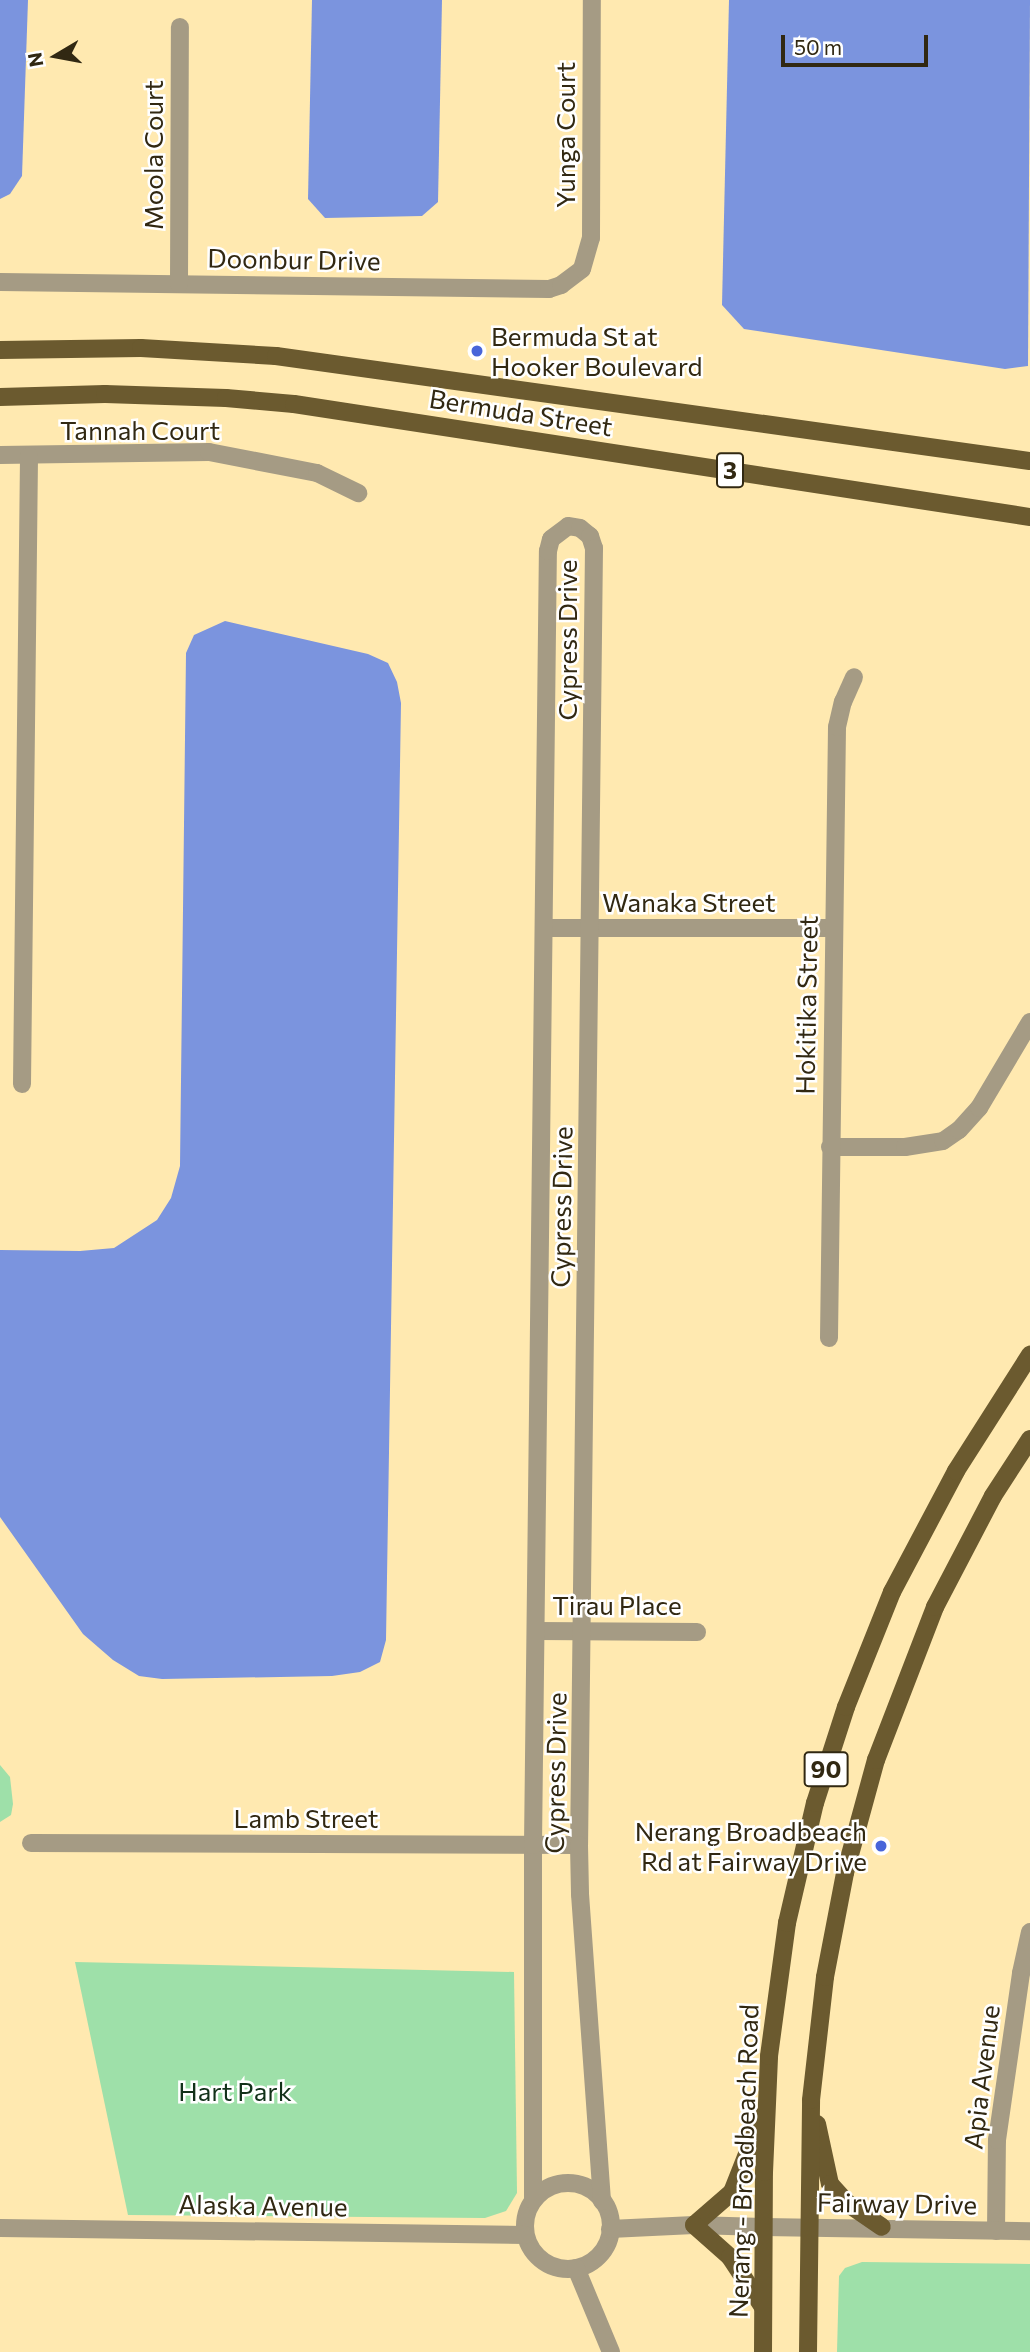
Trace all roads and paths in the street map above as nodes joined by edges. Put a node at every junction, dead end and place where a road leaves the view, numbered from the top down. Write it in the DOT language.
graph roads {
  1 [pos="592,0"];
  2 [pos="180,27"];
  3 [pos="582,269"];
  4 [pos="0,282"];
  5 [pos="180,284"];
  6 [pos="0,350"];
  7 [pos="0,397"];
  8 [pos="0,455"];
  9 [pos="29,456"];
  10 [pos="1030,460"];
  11 [pos="358,493"];
  12 [pos="1030,517"];
  13 [pos="855,677"];
  14 [pos="544,928"];
  15 [pos="591,928"];
  16 [pos="833,928"];
  17 [pos="1030,1022"];
  18 [pos="22,1084"];
  19 [pos="830,1147"];
  20 [pos="829,1338"];
  21 [pos="1030,1355"];
  22 [pos="1030,1438"];
  23 [pos="537,1631"];
  24 [pos="583,1631"];
  25 [pos="697,1632"];
  26 [pos="32,1843"];
  27 [pos="533,1845"];
  28 [pos="579,1845"];
  29 [pos="1030,1931"];
  30 [pos="811,2100"];
  31 [pos="766,2108"];
  32 [pos="533,2200"];
  33 [pos="602,2201"];
  34 [pos="694,2225"];
  35 [pos="763,2227"];
  36 [pos="808,2227"];
  37 [pos="882,2227"];
  38 [pos="0,2228"];
  39 [pos="610,2229"];
  40 [pos="996,2231"];
  41 [pos="1030,2231"];
  42 [pos="526,2235"];
  43 [pos="576,2268"];
  44 [pos="763,2307"];
  45 [pos="611,2352"];
  46 [pos="763,2352"];
  47 [pos="808,2352"];
  1 -- 3 [label="street, Yunga Court"];
  2 -- 5 [label="street, Moola Court"];
  3 -- 5 [label="street, Doonbur Drive"];
  4 -- 5 [label="street, Doonbur Drive"];
  6 -- 10 [label="main road, Bermuda Street / 3"];
  7 -- 12 [label="main road, Bermuda Street / 3"];
  8 -- 9 [label="street, Tannah Court"];
  9 -- 11 [label="street, Tannah Court"];
  9 -- 18 [label="street"];
  13 -- 16 [label="street, Hokitika Street"];
  14 -- 15 [label="street, Wanaka Street"];
  14 -- 15 [label="street, Cypress Drive"];
  14 -- 23 [label="street, Cypress Drive"];
  15 -- 16 [label="street, Wanaka Street"];
  15 -- 24 [label="street, Cypress Drive"];
  16 -- 19 [label="street, Hokitika Street"];
  17 -- 19 [label="street"];
  19 -- 20 [label="street, Hokitika Street"];
  21 -- 31 [label="main road, Nerang - Broadbeach Road / 90"];
  22 -- 30 [label="main road, 90"];
  23 -- 24 [label="street, Tirau Place"];
  23 -- 27 [label="street, Cypress Drive"];
  24 -- 25 [label="street, Tirau Place"];
  24 -- 28 [label="street, Cypress Drive"];
  26 -- 27 [label="street, Lamb Street"];
  27 -- 28 [label="street, Lamb Street"];
  27 -- 32 [label="street, Cypress Drive"];
  28 -- 33 [label="street, Cypress Drive"];
  29 -- 40 [label="street, Apia Avenue"];
  30 -- 36 [label="main road, 90"];
  30 -- 37 [label="main road"];
  31 -- 34 [label="main road"];
  31 -- 35 [label="main road, Nerang - Broadbeach Road / 90"];
  32 -- 33 [label="street"];
  32 -- 42 [label="street"];
  33 -- 39 [label="street"];
  34 -- 35 [label="street"];
  34 -- 39 [label="street"];
  34 -- 44 [label="main road"];
  35 -- 36 [label="street, Fairway Drive"];
  35 -- 44 [label="main road, Nerang - Broadbeach Road / 90"];
  36 -- 37 [label="street, Fairway Drive"];
  36 -- 47 [label="main road, 90"];
  37 -- 40 [label="street, Fairway Drive"];
  38 -- 42 [label="street, Alaska Avenue"];
  39 -- 43 [label="street"];
  40 -- 41 [label="street, Fairway Drive"];
  42 -- 43 [label="street"];
  43 -- 45 [label="street"];
  44 -- 46 [label="main road, Nerang - Broadbeach Road / 90"];
}
